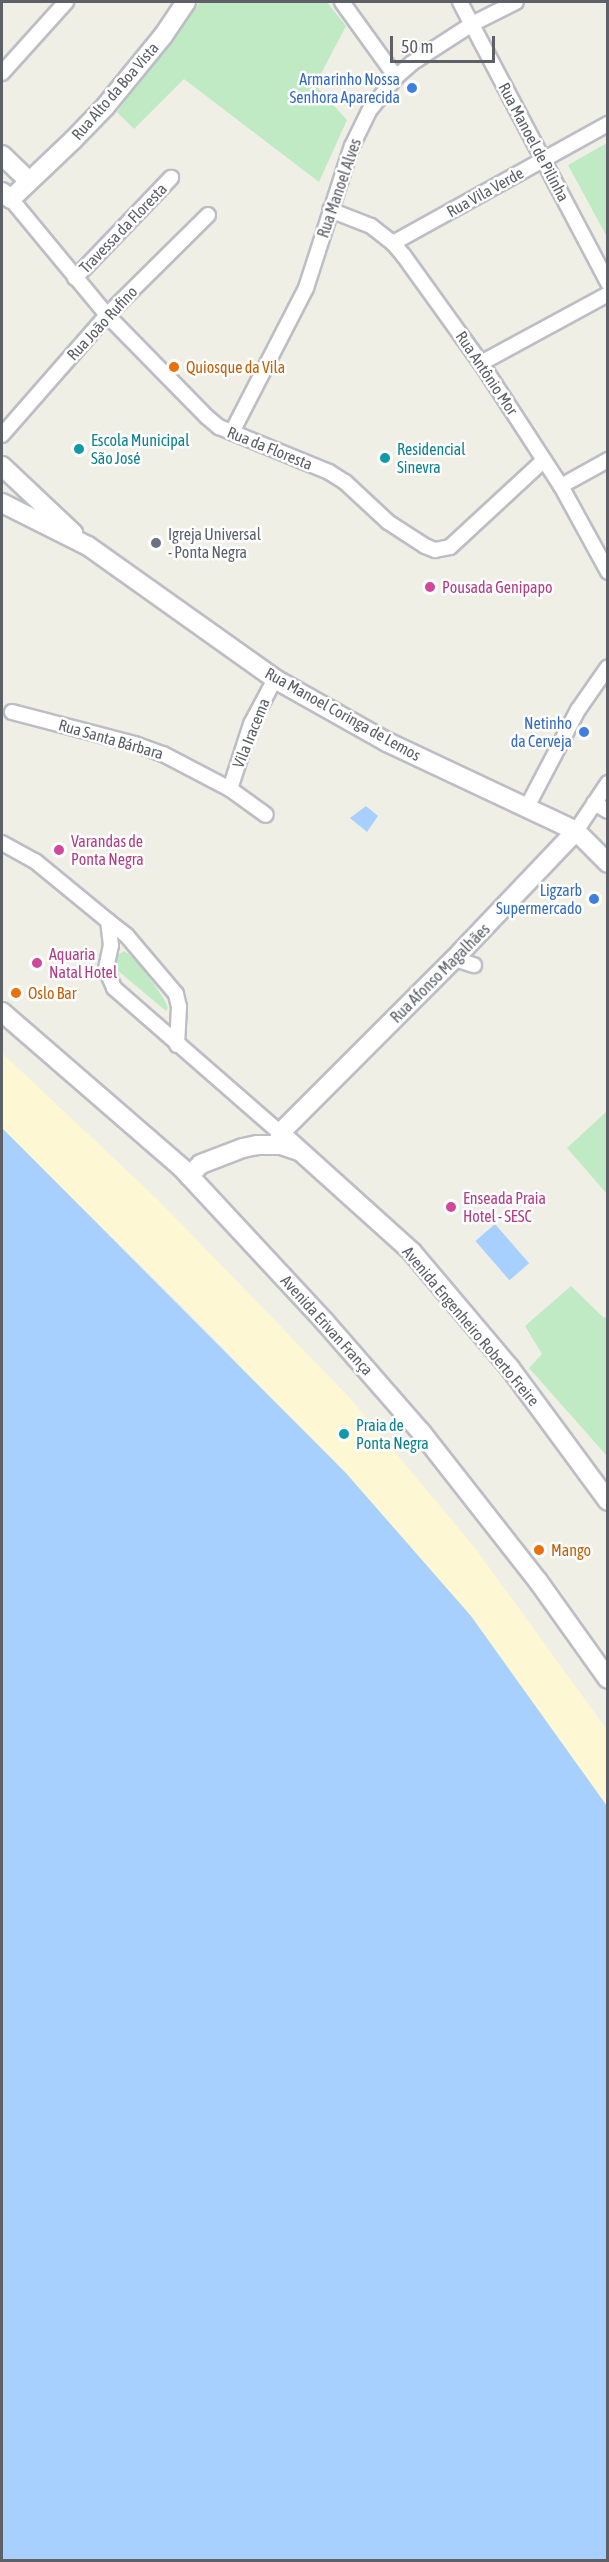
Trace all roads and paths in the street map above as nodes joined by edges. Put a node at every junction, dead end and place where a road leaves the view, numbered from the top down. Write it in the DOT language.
graph roads {
  1 [pos="66,2"];
  2 [pos="186,2"];
  3 [pos="342,2"];
  4 [pos="460,2"];
  5 [pos="516,2"];
  6 [pos="472,24"];
  7 [pos="2,73"];
  8 [pos="396,77"];
  9 [pos="608,124"];
  10 [pos="2,156"];
  11 [pos="543,160"];
  12 [pos="171,178"];
  13 [pos="29,181"];
  14 [pos="6,196"];
  15 [pos="330,210"];
  16 [pos="208,215"];
  17 [pos="393,243"];
  18 [pos="75,278"];
  19 [pos="608,283"];
  20 [pos="608,294"];
  21 [pos="107,315"];
  22 [pos="481,363"];
  23 [pos="232,432"];
  24 [pos="2,435"];
  25 [pos="544,460"];
  26 [pos="608,460"];
  27 [pos="2,466"];
  28 [pos="561,486"];
  29 [pos="2,502"];
  30 [pos="88,546"];
  31 [pos="608,572"];
  32 [pos="608,668"];
  33 [pos="275,679"];
  34 [pos="12,712"];
  35 [pos="608,783"];
  36 [pos="230,789"];
  37 [pos="594,803"];
  38 [pos="527,807"];
  39 [pos="608,811"];
  40 [pos="266,815"];
  41 [pos="576,831"];
  42 [pos="2,843"];
  43 [pos="608,863"];
  44 [pos="108,921"];
  45 [pos="454,958"];
  46 [pos="474,965"];
  47 [pos="2,1012"];
  48 [pos="177,1045"];
  49 [pos="280,1133"];
  50 [pos="302,1152"];
  51 [pos="189,1176"];
  52 [pos="608,1501"];
  53 [pos="608,1679"];
  1 -- 7 [label="street"];
  2 -- 13 [label="street, Rua Alto da Boa Vista"];
  3 -- 8 [label="street"];
  4 -- 6 [label="street, Rua Manoel de Pilinha"];
  5 -- 6 [label="street, Rua Manoel Alves"];
  6 -- 8 [label="street, Rua Manoel Alves"];
  6 -- 11 [label="street, Rua Manoel de Pilinha"];
  8 -- 15 [label="street, Rua Manoel Alves"];
  9 -- 11 [label="street, Rua Vila Verde"];
  10 -- 13 [label="street"];
  11 -- 17 [label="street, Rua Vila Verde"];
  11 -- 19 [label="street, Rua Manoel de Pilinha"];
  12 -- 18 [label="street, Travessa da Floresta"];
  13 -- 14 [label="street, Rua Alto da Boa Vista"];
  14 -- 18 [label="street, Rua da Floresta"];
  15 -- 17 [label="street, Rua Antônio Mor"];
  15 -- 23 [label="street, Rua Manoel Alves"];
  16 -- 21 [label="street, Rua João Rufino"];
  17 -- 22 [label="street, Rua Antônio Mor"];
  18 -- 21 [label="street, Rua da Floresta"];
  20 -- 22 [label="street"];
  21 -- 23 [label="street, Rua da Floresta"];
  21 -- 24 [label="street, Rua João Rufino"];
  22 -- 25 [label="street, Rua Antônio Mor"];
  23 -- 25 [label="street, Rua da Floresta"];
  25 -- 28 [label="street, Rua Antônio Mor"];
  26 -- 28 [label="street"];
  27 -- 30 [label="street"];
  28 -- 31 [label="street, Rua Antônio Mor"];
  29 -- 30 [label="street"];
  30 -- 33 [label="street, Rua Manoel Coringa de Lemos"];
  32 -- 38 [label="street"];
  33 -- 36 [label="street, Vila Iracema"];
  33 -- 38 [label="street, Rua Manoel Coringa de Lemos"];
  34 -- 36 [label="street, Rua Santa Bárbara"];
  35 -- 37 [label="street, Rua Afonso Magalhães"];
  36 -- 40 [label="street, Rua Santa Bárbara"];
  37 -- 39 [label="street"];
  37 -- 41 [label="street, Rua Afonso Magalhães"];
  38 -- 41 [label="street, Rua Manoel Coringa de Lemos"];
  41 -- 43 [label="street, Rua Manoel Coringa de Lemos"];
  41 -- 45 [label="street, Rua Afonso Magalhães"];
  42 -- 44 [label="street"];
  44 -- 48 [label="street"];
  44 -- 48 [label="street"];
  45 -- 46 [label="street"];
  45 -- 49 [label="street, Rua Afonso Magalhães"];
  47 -- 51 [label="street, Avenida Erivan França"];
  48 -- 49 [label="street"];
  49 -- 50 [label="street"];
  50 -- 51 [label="street"];
  50 -- 52 [label="street, Avenida Engenheiro Roberto Freire"];
  51 -- 53 [label="street, Avenida Erivan França"];
}
